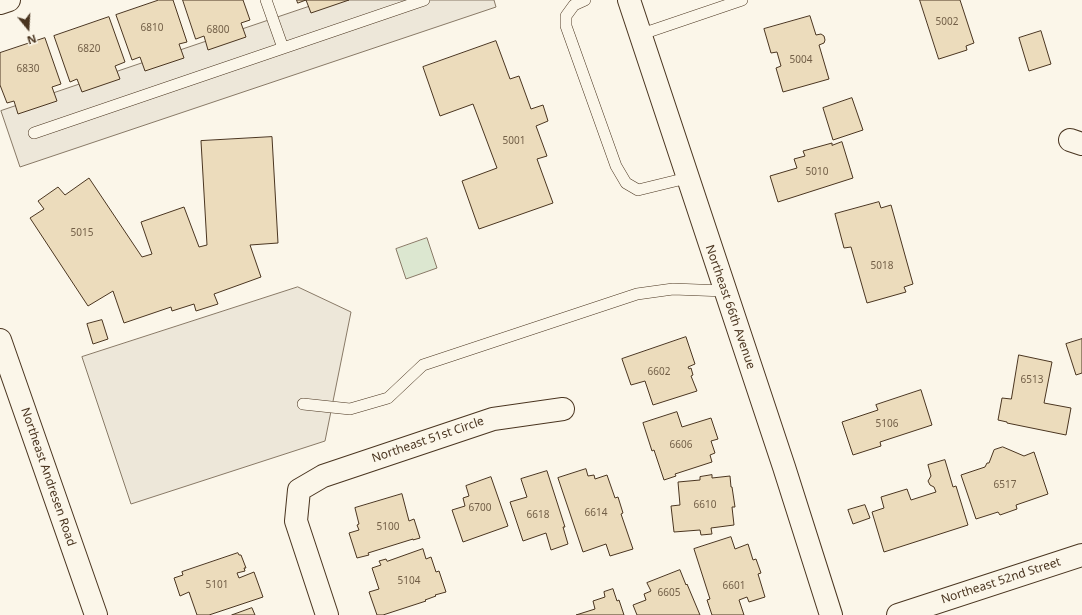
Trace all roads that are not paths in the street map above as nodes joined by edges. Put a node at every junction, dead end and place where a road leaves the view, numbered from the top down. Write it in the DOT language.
graph roads {
  1 [pos="9,0"];
  2 [pos="266,0"];
  3 [pos="424,0"];
  4 [pos="585,0"];
  5 [pos="629,0"];
  6 [pos="742,0"];
  7 [pos="0,3"];
  8 [pos="639,35"];
  9 [pos="283,48"];
  10 [pos="34,133"];
  11 [pos="687,178"];
  12 [pos="725,291"];
  13 [pos="0,340"];
  14 [pos="303,404"];
  15 [pos="563,409"];
  16 [pos="1082,555"];
  17 [pos="96,615"];
  18 [pos="327,615"];
  19 [pos="831,615"];
  20 [pos="898,615"];
  1 -- 7 [label="street"];
  2 -- 9 [label="lane"];
  3 -- 9 [label="lane"];
  4 -- 11 [label="lane"];
  5 -- 8 [label="street, Northeast 66th Avenue"];
  6 -- 8 [label="lane"];
  8 -- 11 [label="street, Northeast 66th Avenue"];
  9 -- 10 [label="lane"];
  11 -- 12 [label="street, Northeast 66th Avenue"];
  12 -- 14 [label="lane"];
  12 -- 19 [label="street, Northeast 66th Avenue"];
  13 -- 17 [label="street, Northeast Andresen Road"];
  15 -- 18 [label="street, Northeast 51st Circle"];
  16 -- 20 [label="street, Northeast 52nd Street"];
}
